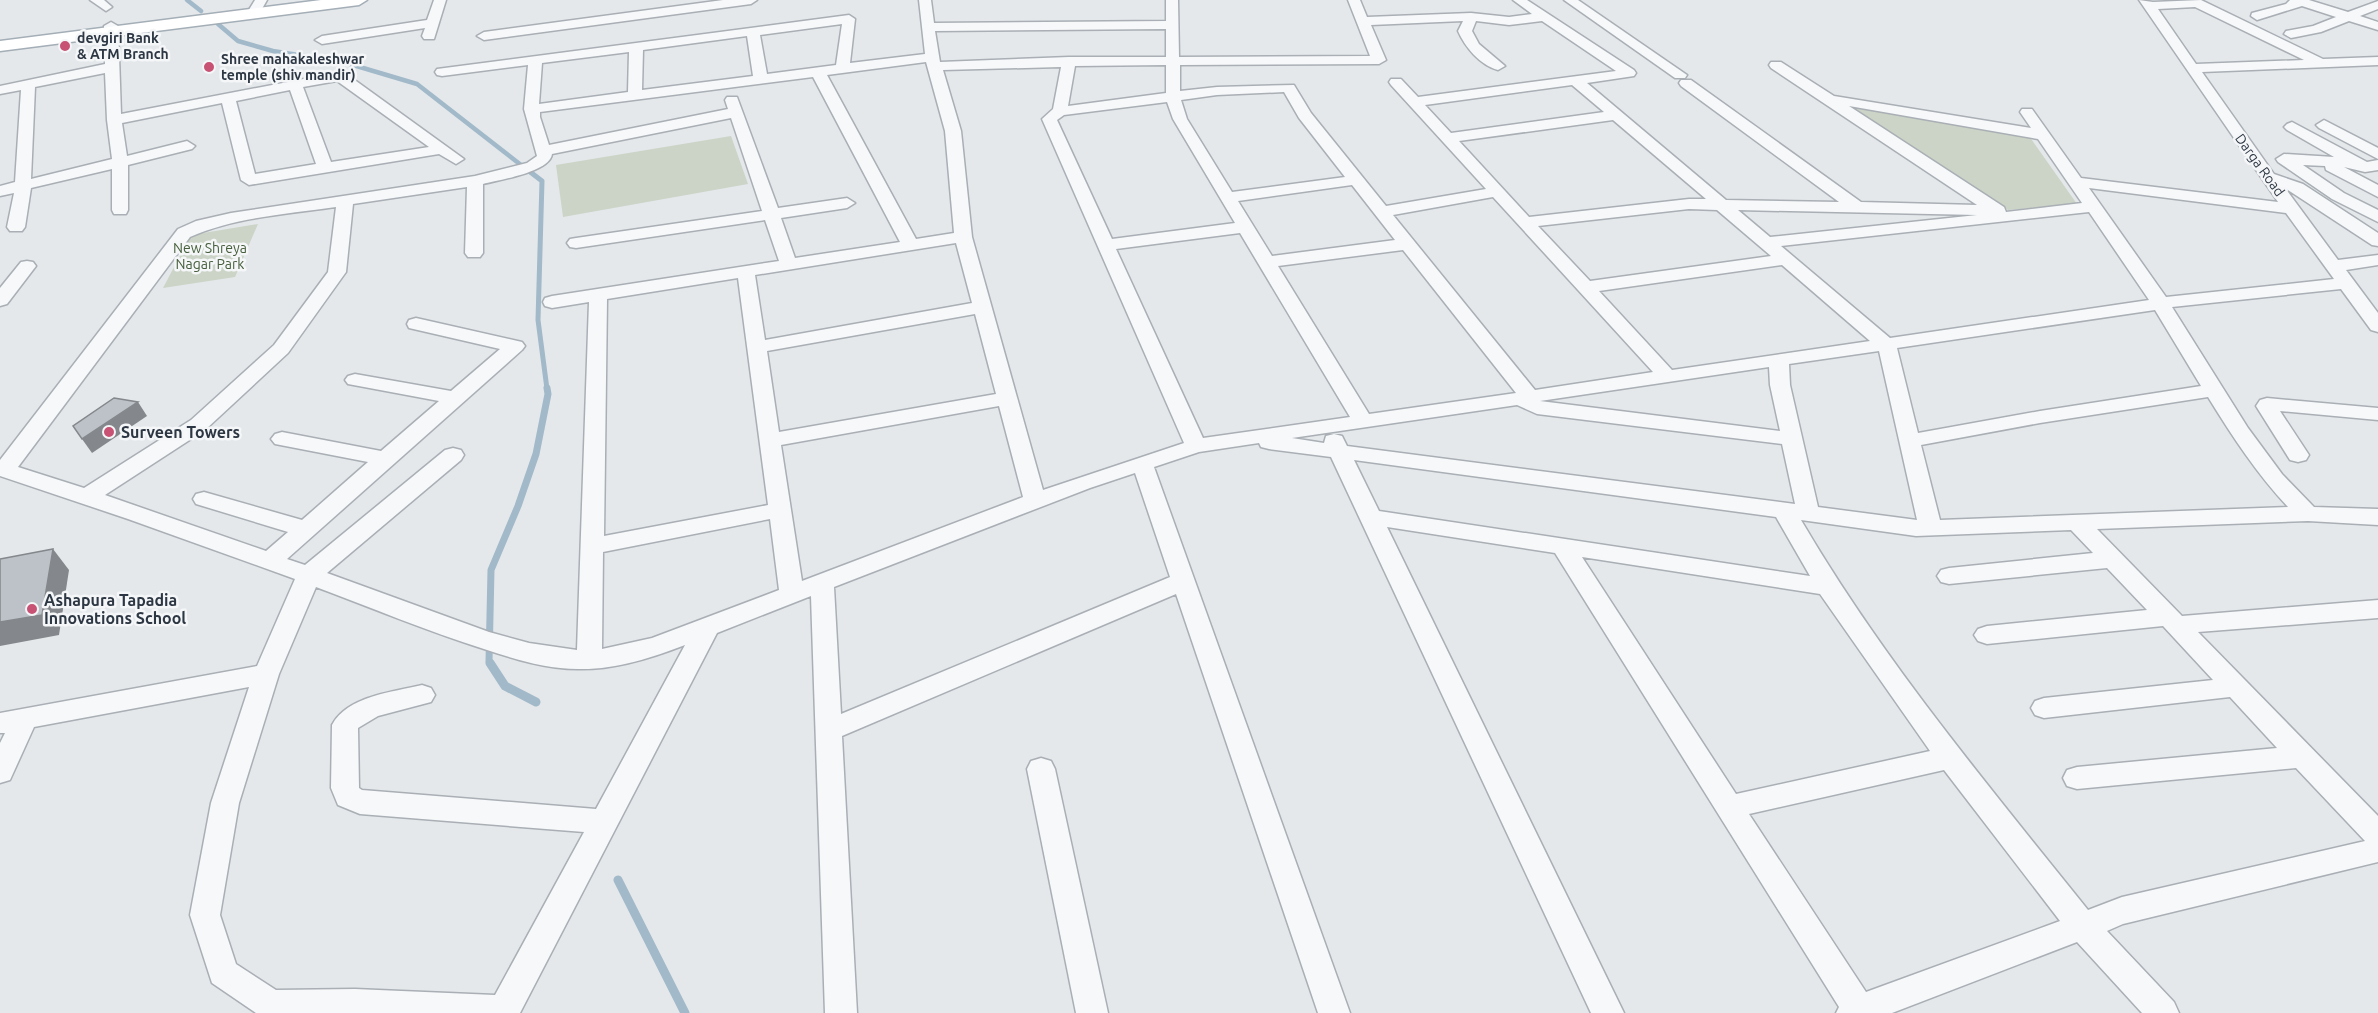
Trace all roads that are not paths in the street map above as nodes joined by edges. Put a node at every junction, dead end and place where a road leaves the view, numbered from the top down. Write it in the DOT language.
graph roads {
  1 [pos="318,0"];
  2 [pos="359,0"];
  3 [pos="440,0"];
  4 [pos="619,0"];
  5 [pos="750,0"];
  6 [pos="925,0"];
  7 [pos="1172,0"];
  8 [pos="1354,0"];
  9 [pos="1519,0"];
  10 [pos="1570,0"];
  11 [pos="2299,0"];
  12 [pos="2147,3"];
  13 [pos="2378,5"];
  14 [pos="257,7"];
  15 [pos="2257,16"];
  16 [pos="2350,16"];
  17 [pos="624,17"];
  18 [pos="1471,17"];
  19 [pos="1544,17"];
  20 [pos="1362,21"];
  21 [pos="433,23"];
  22 [pos="1173,26"];
  23 [pos="2378,26"];
  24 [pos="928,27"];
  25 [pos="111,29"];
  26 [pos="753,32"];
  27 [pos="2291,34"];
  28 [pos="484,36"];
  29 [pos="428,38"];
  30 [pos="0,40"];
  31 [pos="322,40"];
  32 [pos="0,46"];
  33 [pos="636,47"];
  34 [pos="536,60"];
  35 [pos="934,61"];
  36 [pos="1069,61"];
  37 [pos="2378,61"];
  38 [pos="1174,62"];
  39 [pos="2322,63"];
  40 [pos="1776,65"];
  41 [pos="1498,66"];
  42 [pos="112,67"];
  43 [pos="843,68"];
  44 [pos="2191,68"];
  45 [pos="442,72"];
  46 [pos="818,72"];
  47 [pos="761,79"];
  48 [pos="1576,81"];
  49 [pos="1396,82"];
  50 [pos="28,84"];
  51 [pos="295,84"];
  52 [pos="726,84"];
  53 [pos="0,90"];
  54 [pos="635,96"];
  55 [pos="228,98"];
  56 [pos="1173,98"];
  57 [pos="1828,99"];
  58 [pos="1414,102"];
  59 [pos="531,109"];
  60 [pos="1060,111"];
  61 [pos="2027,111"];
  62 [pos="736,112"];
  63 [pos="1616,116"];
  64 [pos="114,120"];
  65 [pos="2324,125"];
  66 [pos="2292,127"];
  67 [pos="2043,135"];
  68 [pos="1449,138"];
  69 [pos="187,146"];
  70 [pos="442,149"];
  71 [pos="544,151"];
  72 [pos="2378,154"];
  73 [pos="2252,155"];
  74 [pos="456,159"];
  75 [pos="2284,159"];
  76 [pos="2322,161"];
  77 [pos="120,162"];
  78 [pos="2356,163"];
  79 [pos="2378,165"];
  80 [pos="325,168"];
  81 [pos="2268,177"];
  82 [pos="1356,180"];
  83 [pos="475,181"];
  84 [pos="2076,182"];
  85 [pos="23,186"];
  86 [pos="0,191"];
  87 [pos="1496,192"];
  88 [pos="2378,192"];
  89 [pos="1228,197"];
  90 [pos="345,199"];
  91 [pos="847,202"];
  92 [pos="1721,206"];
  93 [pos="2093,207"];
  94 [pos="1858,208"];
  95 [pos="2292,209"];
  96 [pos="120,210"];
  97 [pos="1381,212"];
  98 [pos="2001,213"];
  99 [pos="771,214"];
  100 [pos="2378,217"];
  101 [pos="1528,222"];
  102 [pos="16,227"];
  103 [pos="1246,227"];
  104 [pos="963,237"];
  105 [pos="2378,241"];
  106 [pos="576,243"];
  107 [pos="1765,243"];
  108 [pos="1407,244"];
  109 [pos="1107,245"];
  110 [pos="912,246"];
  111 [pos="474,253"];
  112 [pos="1784,259"];
  113 [pos="2378,260"];
  114 [pos="1267,262"];
  115 [pos="789,265"];
  116 [pos="27,266"];
  117 [pos="2334,266"];
  118 [pos="746,272"];
  119 [pos="2347,283"];
  120 [pos="1587,287"];
  121 [pos="598,296"];
  122 [pos="0,300"];
  123 [pos="552,302"];
  124 [pos="2161,304"];
  125 [pos="982,307"];
  126 [pos="416,324"];
  127 [pos="2378,326"];
  128 [pos="1887,345"];
  129 [pos="757,348"];
  130 [pos="1779,360"];
  131 [pos="1667,376"];
  132 [pos="355,380"];
  133 [pos="2214,390"];
  134 [pos="1524,397"];
  135 [pos="455,398"];
  136 [pos="1007,398"];
  137 [pos="2378,414"];
  138 [pos="1363,421"];
  139 [pos="1328,426"];
  140 [pos="282,439"];
  141 [pos="1243,439"];
  142 [pos="1792,439"];
  143 [pos="770,440"];
  144 [pos="1910,441"];
  145 [pos="1196,446"];
  146 [pos="1339,452"];
  147 [pos="453,455"];
  148 [pos="2298,455"];
  149 [pos="386,459"];
  150 [pos="1142,463"];
  151 [pos="2,470"];
  152 [pos="87,496"];
  153 [pos="204,499"];
  154 [pos="1035,500"];
  155 [pos="780,510"];
  156 [pos="1796,512"];
  157 [pos="2308,514"];
  158 [pos="1370,517"];
  159 [pos="2378,517"];
  160 [pos="2077,522"];
  161 [pos="1930,527"];
  162 [pos="306,529"];
  163 [pos="591,546"];
  164 [pos="1563,546"];
  165 [pos="2112,559"];
  166 [pos="269,561"];
  167 [pos="309,575"];
  168 [pos="1949,576"];
  169 [pos="1183,581"];
  170 [pos="822,582"];
  171 [pos="1828,587"];
  172 [pos="792,594"];
  173 [pos="2378,609"];
  174 [pos="2172,621"];
  175 [pos="708,626"];
  176 [pos="1987,635"];
  177 [pos="589,659"];
  178 [pos="266,675"];
  179 [pos="2235,687"];
  180 [pos="422,695"];
  181 [pos="2044,708"];
  182 [pos="13,720"];
  183 [pos="829,730"];
  184 [pos="2302,756"];
  185 [pos="1951,757"];
  186 [pos="1041,769"];
  187 [pos="0,772"];
  188 [pos="2077,778"];
  189 [pos="1729,807"];
  190 [pos="604,822"];
  191 [pos="2378,835"];
  192 [pos="2378,850"];
  193 [pos="2082,926"];
  194 [pos="503,1012"];
  195 [pos="1856,1012"];
  196 [pos="841,1013"];
  197 [pos="1092,1013"];
  198 [pos="1334,1013"];
  199 [pos="1608,1013"];
  200 [pos="2163,1013"];
  1 -- 14 [label="main road"];
  2 -- 14 [label="main road"];
  3 -- 21 [label="street"];
  4 -- 17 [label="street"];
  5 -- 17 [label="street"];
  6 -- 24 [label="street"];
  7 -- 22 [label="street"];
  8 -- 20 [label="street"];
  9 -- 19 [label="street"];
  10 -- 94 [label="street"];
  11 -- 15 [label="street"];
  11 -- 16 [label="street"];
  12 -- 39 [label="street"];
  12 -- 44 [label="street, Darga Road"];
  13 -- 16 [label="street"];
  14 -- 25 [label="main road"];
  16 -- 23 [label="street"];
  16 -- 27 [label="street"];
  17 -- 28 [label="street"];
  18 -- 19 [label="street"];
  18 -- 20 [label="street"];
  18 -- 41 [label="street"];
  19 -- 48 [label="street"];
  20 -- 38 [label="street"];
  21 -- 29 [label="street"];
  21 -- 31 [label="street"];
  22 -- 24 [label="street"];
  22 -- 38 [label="street"];
  24 -- 35 [label="street"];
  25 -- 30 [label="main road"];
  25 -- 32 [label="main road"];
  25 -- 42 [label="street"];
  26 -- 33 [label="street"];
  26 -- 43 [label="street"];
  26 -- 47 [label="street"];
  33 -- 34 [label="street"];
  33 -- 54 [label="street"];
  34 -- 45 [label="street"];
  34 -- 59 [label="street"];
  35 -- 36 [label="street"];
  35 -- 43 [label="street"];
  35 -- 104 [label="street"];
  36 -- 38 [label="street"];
  36 -- 60 [label="street"];
  37 -- 39 [label="street"];
  38 -- 56 [label="street"];
  39 -- 44 [label="street"];
  40 -- 57 [label="street"];
  42 -- 50 [label="street"];
  42 -- 64 [label="street"];
  43 -- 46 [label="street"];
  44 -- 73 [label="street, Darga Road"];
  46 -- 47 [label="street"];
  46 -- 110 [label="street"];
  47 -- 52 [label="street"];
  48 -- 58 [label="street"];
  48 -- 63 [label="street"];
  49 -- 58 [label="street"];
  50 -- 53 [label="street"];
  50 -- 85 [label="street"];
  51 -- 55 [label="street"];
  51 -- 70 [label="street"];
  51 -- 80 [label="street"];
  52 -- 54 [label="street"];
  52 -- 62 [label="street"];
  54 -- 59 [label="street"];
  55 -- 64 [label="street"];
  55 -- 80 [label="street"];
  56 -- 60 [label="street"];
  56 -- 82 [label="street"];
  56 -- 89 [label="street"];
  57 -- 67 [label="street"];
  57 -- 98 [label="street"];
  58 -- 68 [label="street"];
  59 -- 71 [label="street"];
  60 -- 109 [label="street"];
  61 -- 67 [label="street"];
  62 -- 71 [label="street"];
  62 -- 99 [label="street"];
  63 -- 68 [label="street"];
  63 -- 92 [label="street"];
  64 -- 77 [label="street"];
  65 -- 72 [label="street"];
  66 -- 78 [label="street"];
  67 -- 84 [label="street"];
  68 -- 87 [label="street"];
  69 -- 77 [label="street"];
  70 -- 74 [label="street"];
  70 -- 80 [label="street"];
  71 -- 83 [label="street"];
  73 -- 75 [label="street"];
  73 -- 81 [label="street, Darga Road"];
  75 -- 76 [label="street"];
  75 -- 100 [label="street"];
  76 -- 78 [label="street"];
  76 -- 88 [label="street"];
  77 -- 85 [label="street"];
  77 -- 96 [label="street"];
  78 -- 79 [label="street"];
  81 -- 95 [label="street, Darga Road"];
  81 -- 105 [label="street"];
  82 -- 89 [label="street"];
  82 -- 97 [label="street"];
  83 -- 90 [label="street"];
  83 -- 111 [label="street"];
  84 -- 93 [label="street"];
  84 -- 95 [label="street"];
  85 -- 86 [label="street"];
  85 -- 102 [label="street"];
  87 -- 97 [label="street"];
  87 -- 101 [label="street"];
  89 -- 103 [label="street"];
  90 -- 151 [label="street"];
  90 -- 152 [label="street"];
  91 -- 99 [label="street"];
  92 -- 94 [label="street"];
  92 -- 101 [label="street"];
  92 -- 107 [label="street"];
  93 -- 98 [label="street"];
  93 -- 124 [label="street"];
  94 -- 98 [label="street"];
  95 -- 117 [label="street, Darga Road"];
  97 -- 108 [label="street"];
  98 -- 107 [label="street"];
  99 -- 106 [label="street"];
  99 -- 115 [label="street"];
  101 -- 120 [label="street"];
  103 -- 109 [label="street"];
  103 -- 114 [label="street"];
  104 -- 110 [label="street"];
  104 -- 125 [label="street"];
  107 -- 112 [label="street"];
  108 -- 114 [label="street"];
  108 -- 134 [label="street"];
  109 -- 145 [label="street"];
  110 -- 115 [label="street"];
  112 -- 120 [label="street"];
  112 -- 128 [label="street"];
  113 -- 117 [label="street"];
  114 -- 138 [label="street"];
  115 -- 118 [label="street"];
  116 -- 122 [label="street"];
  117 -- 119 [label="street, Darga Road"];
  118 -- 121 [label="street"];
  118 -- 129 [label="street"];
  119 -- 124 [label="street"];
  119 -- 127 [label="street, Darga Road"];
  120 -- 131 [label="street"];
  121 -- 123 [label="street"];
  121 -- 163 [label="street"];
  124 -- 128 [label="street"];
  124 -- 133 [label="street"];
  125 -- 129 [label="street"];
  125 -- 136 [label="street"];
  126 -- 135 [label="street"];
  128 -- 130 [label="street"];
  128 -- 144 [label="street"];
  129 -- 143 [label="street"];
  130 -- 131 [label="street"];
  130 -- 142 [label="street"];
  131 -- 134 [label="street"];
  132 -- 135 [label="street"];
  133 -- 144 [label="street"];
  133 -- 157 [label="street"];
  134 -- 138 [label="street"];
  134 -- 142 [label="street"];
  135 -- 149 [label="street"];
  136 -- 143 [label="street"];
  136 -- 154 [label="street"];
  137 -- 148 [label="street"];
  138 -- 139 [label="street"];
  139 -- 141 [label="street"];
  139 -- 146 [label="street"];
  140 -- 149 [label="street"];
  141 -- 145 [label="street"];
  141 -- 146 [label="street"];
  142 -- 156 [label="street"];
  143 -- 155 [label="street"];
  144 -- 161 [label="street"];
  145 -- 150 [label="street"];
  146 -- 156 [label="street"];
  146 -- 158 [label="street"];
  147 -- 167 [label="street"];
  149 -- 162 [label="street"];
  150 -- 154 [label="street"];
  150 -- 169 [label="street"];
  151 -- 152 [label="street"];
  152 -- 166 [label="street"];
  153 -- 162 [label="street"];
  154 -- 170 [label="street"];
  155 -- 163 [label="street"];
  155 -- 172 [label="street"];
  156 -- 161 [label="street"];
  156 -- 171 [label="street"];
  157 -- 159 [label="street"];
  157 -- 160 [label="street"];
  158 -- 164 [label="street"];
  158 -- 199 [label="street"];
  160 -- 161 [label="street"];
  160 -- 165 [label="street"];
  162 -- 166 [label="street"];
  163 -- 177 [label="street"];
  164 -- 171 [label="street"];
  164 -- 189 [label="street"];
  165 -- 168 [label="street"];
  165 -- 174 [label="street"];
  166 -- 167 [label="street"];
  167 -- 177 [label="street"];
  167 -- 178 [label="street"];
  169 -- 183 [label="street"];
  169 -- 198 [label="street"];
  170 -- 172 [label="street"];
  170 -- 183 [label="street"];
  171 -- 185 [label="street"];
  172 -- 175 [label="street"];
  173 -- 174 [label="street"];
  174 -- 176 [label="street"];
  174 -- 179 [label="street"];
  175 -- 177 [label="street"];
  175 -- 190 [label="street"];
  178 -- 182 [label="street"];
  178 -- 194 [label="street"];
  179 -- 181 [label="street"];
  179 -- 184 [label="street"];
  180 -- 190 [label="street"];
  182 -- 187 [label="street"];
  183 -- 196 [label="street"];
  184 -- 188 [label="street"];
  184 -- 191 [label="street"];
  185 -- 189 [label="street"];
  185 -- 193 [label="street"];
  186 -- 197 [label="street"];
  189 -- 195 [label="street"];
  190 -- 194 [label="street"];
  192 -- 193 [label="street"];
  193 -- 195 [label="street"];
  193 -- 200 [label="street"];
}
